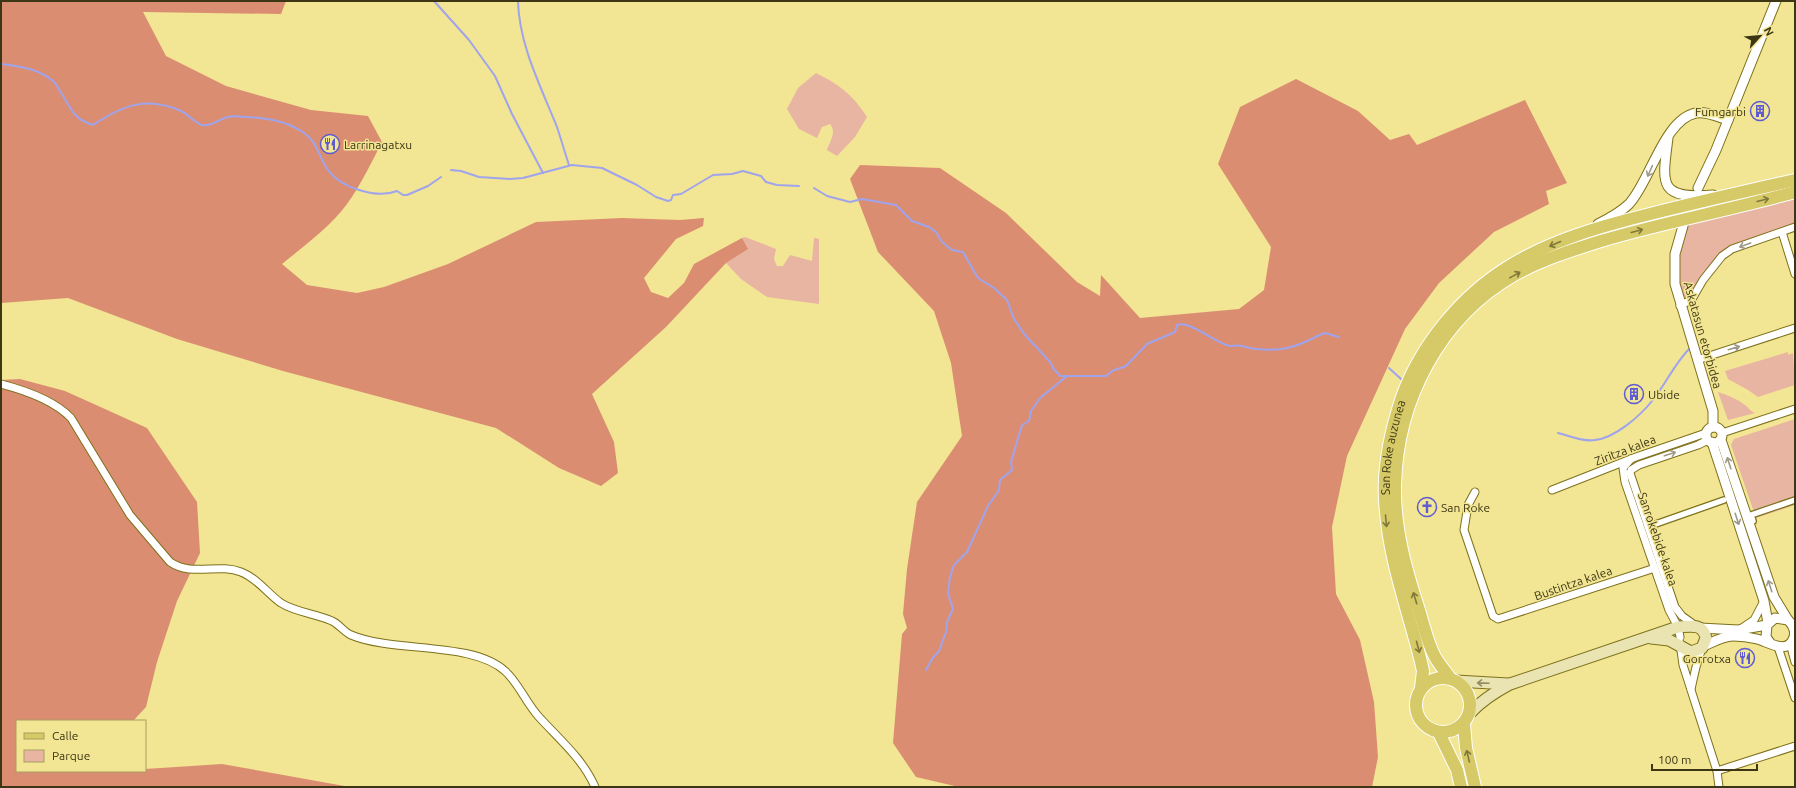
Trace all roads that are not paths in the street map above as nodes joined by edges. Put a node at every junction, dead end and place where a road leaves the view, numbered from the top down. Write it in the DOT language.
graph roads {
  1 [pos="1776,1"];
  2 [pos="1728,120"];
  3 [pos="1668,138"];
  4 [pos="1795,180"];
  5 [pos="1698,188"];
  6 [pos="1795,192"];
  7 [pos="1740,193"];
  8 [pos="1683,226"];
  9 [pos="1795,227"];
  10 [pos="1782,232"];
  11 [pos="1579,234"];
  12 [pos="1795,274"];
  13 [pos="1680,306"];
  14 [pos="1795,328"];
  15 [pos="1697,360"];
  16 [pos="1,384"];
  17 [pos="1408,394"];
  18 [pos="1795,409"];
  19 [pos="1400,418"];
  20 [pos="1713,436"];
  21 [pos="1631,459"];
  22 [pos="1634,467"];
  23 [pos="1552,490"];
  24 [pos="1475,492"];
  25 [pos="1724,500"];
  26 [pos="1795,500"];
  27 [pos="1752,521"];
  28 [pos="1650,526"];
  29 [pos="1655,568"];
  30 [pos="1764,601"];
  31 [pos="1669,610"];
  32 [pos="1791,622"];
  33 [pos="1768,624"];
  34 [pos="1738,630"];
  35 [pos="1686,635"];
  36 [pos="1656,636"];
  37 [pos="1793,641"];
  38 [pos="1775,646"];
  39 [pos="1703,647"];
  40 [pos="1795,662"];
  41 [pos="1453,680"];
  42 [pos="1510,684"];
  43 [pos="1422,688"];
  44 [pos="1691,689"];
  45 [pos="1795,698"];
  46 [pos="1470,713"];
  47 [pos="1464,724"];
  48 [pos="1439,733"];
  49 [pos="1795,746"];
  50 [pos="1717,772"];
  51 [pos="595,787"];
  52 [pos="1461,787"];
  53 [pos="1475,787"];
  54 [pos="1719,787"];
  1 -- 2 [label="street"];
  2 -- 3 [label="street"];
  2 -- 5 [label="street"];
  3 -- 7 [label="street"];
  3 -- 11 [label="street, one-way"];
  4 -- 7 [label="main road, San Roke auzunea"];
  17 -- 6 [label="main road, one-way"];
  7 -- 11 [label="main road, San Roke auzunea"];
  8 -- 13 [label="street, Askatasun etorbidea"];
  9 -- 10 [label="street"];
  10 -- 12 [label="street"];
  10 -- 13 [label="street, one-way"];
  11 -- 17 [label="main road, San Roke auzunea, one-way"];
  13 -- 15 [label="street, Askatasun etorbidea"];
  15 -- 14 [label="street, one-way"];
  15 -- 20 [label="street, Askatasun etorbidea"];
  16 -- 51 [label="street"];
  17 -- 19 [label="main road"];
  18 -- 20 [label="street"];
  41 -- 19 [label="main road, one-way"];
  19 -- 43 [label="main road, San Roke auzunea, one-way"];
  20 -- 21 [label="street, Ziritza kalea"];
  22 -- 20 [label="street, Ziritza kalea, one-way"];
  20 -- 30 [label="street, Askatasun etorbidea, one-way"];
  32 -- 20 [label="street, Askatasun etorbidea, one-way"];
  21 -- 23 [label="street, Ziritza kalea"];
  21 -- 29 [label="street, Sanrokebide kalea"];
  22 -- 35 [label="street, Sanrokebide kalea"];
  24 -- 29 [label="street, Bustintza kalea"];
  25 -- 28 [label="street"];
  26 -- 27 [label="street"];
  29 -- 31 [label="street, Sanrokebide kalea"];
  30 -- 33 [label="street, Askatasun etorbidea"];
  30 -- 34 [label="street"];
  31 -- 35 [label="street, Sanrokebide kalea"];
  31 -- 36 [label="street"];
  32 -- 33 [label="street"];
  32 -- 37 [label="street"];
  33 -- 34 [label="street"];
  33 -- 38 [label="street"];
  34 -- 35 [label="street"];
  35 -- 36 [label="main road"];
  35 -- 36 [label="main road"];
  35 -- 39 [label="main road"];
  35 -- 39 [label="main road"];
  35 -- 44 [label="street"];
  36 -- 42 [label="main road"];
  37 -- 38 [label="street"];
  37 -- 40 [label="street"];
  38 -- 39 [label="street"];
  38 -- 45 [label="street"];
  39 -- 44 [label="street"];
  42 -- 41 [label="main road, one-way"];
  41 -- 43 [label="main road"];
  41 -- 46 [label="main road"];
  42 -- 46 [label="main road"];
  43 -- 48 [label="main road"];
  44 -- 50 [label="street"];
  46 -- 47 [label="main road"];
  47 -- 48 [label="main road"];
  53 -- 47 [label="main road, one-way"];
  48 -- 52 [label="main road"];
  49 -- 50 [label="street"];
  50 -- 54 [label="street"];
}
